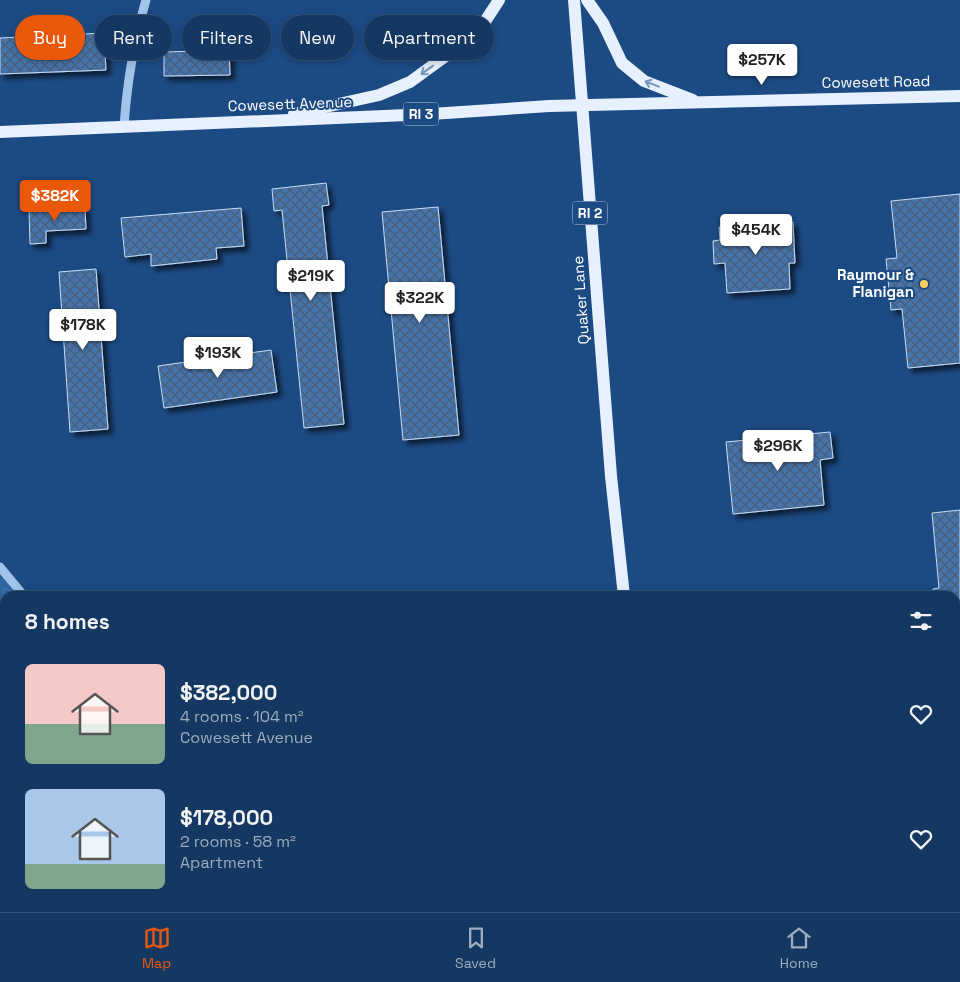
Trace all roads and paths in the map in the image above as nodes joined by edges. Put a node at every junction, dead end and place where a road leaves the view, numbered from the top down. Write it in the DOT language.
graph roads {
  1 [pos="146,0"];
  2 [pos="499,0"];
  3 [pos="574,0"];
  4 [pos="588,0"];
  5 [pos="960,96"];
  6 [pos="697,101"];
  7 [pos="582,106"];
  8 [pos="260,121"];
  9 [pos="124,126"];
  10 [pos="0,132"];
  11 [pos="0,567"];
  12 [pos="20,591"];
  13 [pos="623,591"];
  1 -- 9 [label="street"];
  2 -- 8 [label="main road, one-way"];
  3 -- 7 [label="main road, Quaker Lane / RI 2"];
  6 -- 4 [label="main road, one-way"];
  5 -- 6 [label="main road, Cowesett Road"];
  6 -- 7 [label="main road, Cowesett Road"];
  7 -- 8 [label="main road, Cowesett Avenue / RI 3"];
  7 -- 13 [label="main road, Quaker Lane / RI 2"];
  8 -- 9 [label="main road, Cowesett Avenue / RI 3"];
  9 -- 10 [label="main road, Cowesett Avenue / RI 3"];
  11 -- 12 [label="street"];
}
